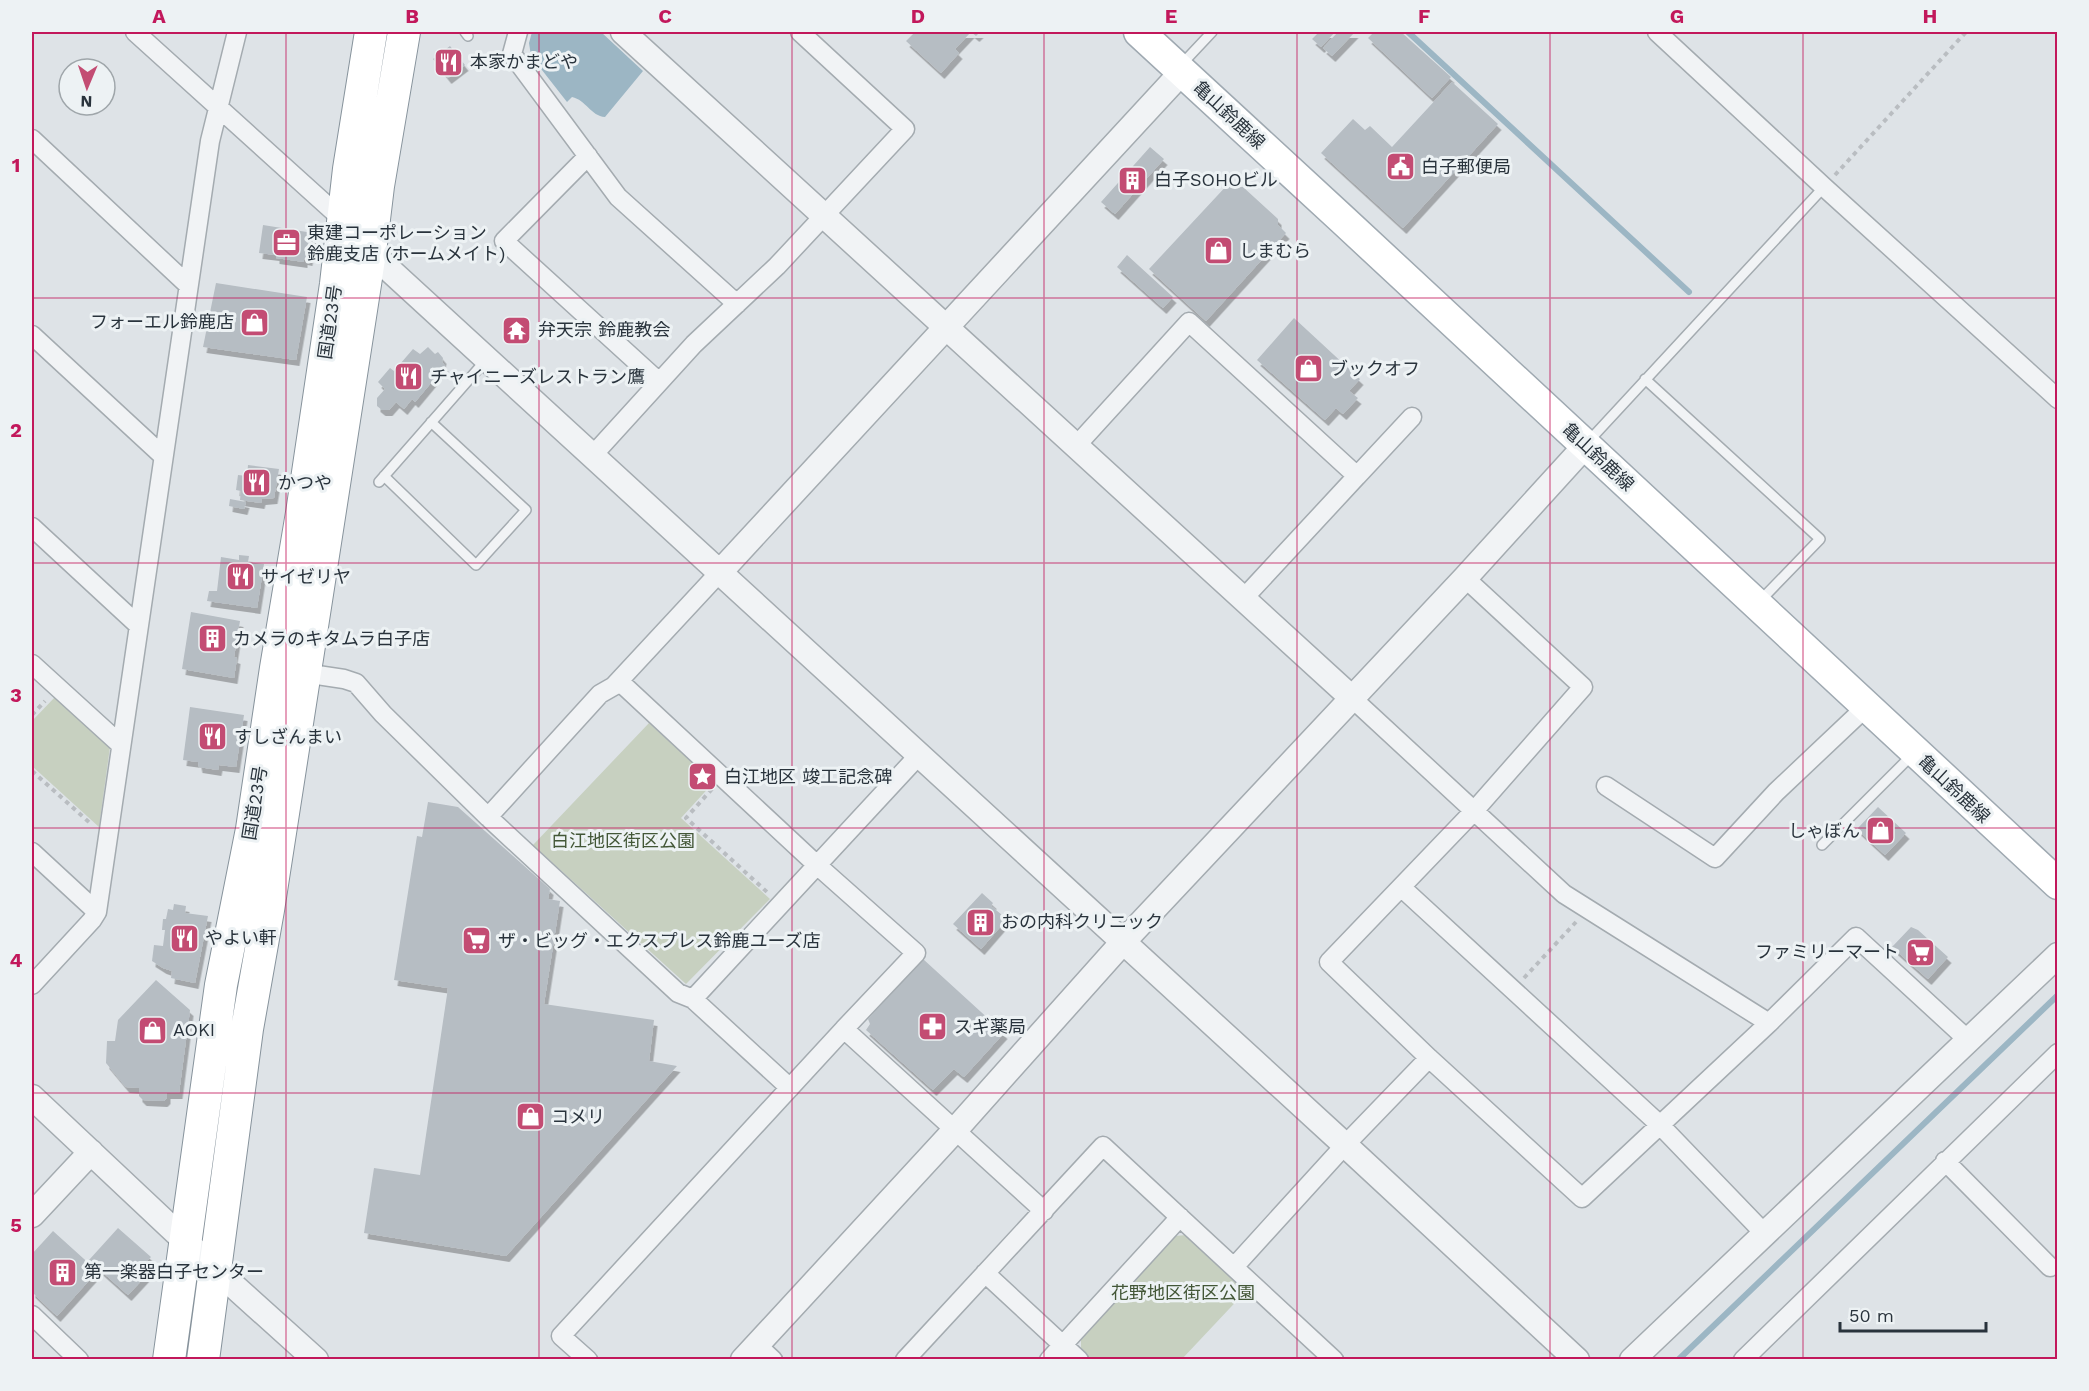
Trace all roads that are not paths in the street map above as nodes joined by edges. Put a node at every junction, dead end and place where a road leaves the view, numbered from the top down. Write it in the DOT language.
graph roads {
  1 [pos="135,32"];
  2 [pos="237,32"];
  3 [pos="371,32"];
  4 [pos="404,32"];
  5 [pos="518,32"];
  6 [pos="623,32"];
  7 [pos="800,32"];
  8 [pos="1212,32"];
  9 [pos="1657,32"];
  10 [pos="1148,34"];
  11 [pos="1180,70"];
  12 [pos="219,107"];
  13 [pos="32,139"];
  14 [pos="588,156"];
  15 [pos="1824,187"];
  16 [pos="825,216"];
  17 [pos="343,220"];
  18 [pos="370,252"];
  19 [pos="188,285"];
  20 [pos="737,304"];
  21 [pos="946,326"];
  22 [pos="32,334"];
  23 [pos="488,358"];
  24 [pos="1646,379"];
  25 [pos="659,382"];
  26 [pos="2058,399"];
  27 [pos="1412,417"];
  28 [pos="431,422"];
  29 [pos="1586,445"];
  30 [pos="1076,446"];
  31 [pos="593,455"];
  32 [pos="163,456"];
  33 [pos="1357,476"];
  34 [pos="32,527"];
  35 [pos="719,573"];
  36 [pos="1465,578"];
  37 [pos="1242,600"];
  38 [pos="1756,606"];
  39 [pos="138,625"];
  40 [pos="32,664"];
  41 [pos="304,673"];
  42 [pos="619,681"];
  43 [pos="1353,699"];
  44 [pos="1866,707"];
  45 [pos="121,745"];
  46 [pos="1914,752"];
  47 [pos="919,755"];
  48 [pos="1606,786"];
  49 [pos="1474,811"];
  50 [pos="488,817"];
  51 [pos="1822,845"];
  52 [pos="32,852"];
  53 [pos="818,866"];
  54 [pos="2058,884"];
  55 [pos="1401,887"];
  56 [pos="97,912"];
  57 [pos="1123,942"];
  58 [pos="2058,955"];
  59 [pos="32,984"];
  60 [pos="693,999"];
  61 [pos="1769,1023"];
  62 [pos="844,1029"];
  63 [pos="1967,1039"];
  64 [pos="2058,1053"];
  65 [pos="1429,1058"];
  66 [pos="790,1088"];
  67 [pos="32,1097"];
  68 [pos="1660,1125"];
  69 [pos="956,1129"];
  70 [pos="1345,1145"];
  71 [pos="91,1152"];
  72 [pos="1945,1161"];
  73 [pos="1044,1210"];
  74 [pos="32,1215"];
  75 [pos="1180,1217"];
  76 [pos="1764,1233"];
  77 [pos="187,1241"];
  78 [pos="1234,1266"];
  79 [pos="2050,1268"];
  80 [pos="216,1270"];
  81 [pos="985,1273"];
  82 [pos="32,1315"];
  83 [pos="1063,1344"];
  84 [pos="758,1354"];
  85 [pos="78,1359"];
  86 [pos="169,1359"];
  87 [pos="203,1359"];
  88 [pos="316,1359"];
  89 [pos="588,1359"];
  90 [pos="906,1359"];
  91 [pos="1049,1359"];
  92 [pos="1079,1359"];
  93 [pos="1334,1359"];
  94 [pos="1577,1359"];
  95 [pos="1632,1359"];
  96 [pos="1743,1359"];
  1 -- 12 [label="street"];
  2 -- 12 [label="street"];
  3 -- 17 [label="highway, 国道23号"];
  4 -- 18 [label="highway, 国道23号"];
  5 -- 14 [label="street"];
  6 -- 16 [label="street"];
  7 -- 16 [label="street"];
  8 -- 11 [label="lane"];
  9 -- 15 [label="street"];
  10 -- 11 [label="main road, 亀山鈴鹿線"];
  11 -- 21 [label="street"];
  11 -- 29 [label="main road, 亀山鈴鹿線"];
  12 -- 17 [label="street"];
  12 -- 19 [label="street"];
  13 -- 19 [label="street"];
  14 -- 20 [label="street"];
  14 -- 25 [label="street"];
  15 -- 24 [label="lane"];
  15 -- 26 [label="street"];
  16 -- 20 [label="street"];
  16 -- 21 [label="street"];
  17 -- 18 [label="street"];
  17 -- 77 [label="highway, 国道23号"];
  18 -- 23 [label="street"];
  18 -- 41 [label="highway, 国道23号"];
  19 -- 32 [label="street"];
  20 -- 25 [label="street"];
  21 -- 30 [label="street"];
  21 -- 35 [label="street"];
  22 -- 32 [label="street"];
  23 -- 28 [label="lane"];
  23 -- 31 [label="street"];
  24 -- 29 [label="lane"];
  24 -- 38 [label="lane"];
  25 -- 31 [label="street"];
  27 -- 33 [label="street"];
  28 -- 28 [label="lane"];
  29 -- 36 [label="street"];
  29 -- 38 [label="main road, 亀山鈴鹿線"];
  30 -- 33 [label="street"];
  30 -- 37 [label="street"];
  31 -- 35 [label="street"];
  32 -- 39 [label="street"];
  33 -- 37 [label="street"];
  34 -- 39 [label="street"];
  35 -- 42 [label="street"];
  35 -- 47 [label="street"];
  36 -- 43 [label="street"];
  36 -- 49 [label="street"];
  37 -- 43 [label="street"];
  38 -- 44 [label="main road, 亀山鈴鹿線"];
  39 -- 45 [label="street"];
  40 -- 45 [label="street"];
  41 -- 50 [label="street"];
  41 -- 80 [label="highway, 国道23号"];
  42 -- 50 [label="street"];
  42 -- 53 [label="street"];
  43 -- 49 [label="street"];
  43 -- 57 [label="street"];
  44 -- 46 [label="main road, 亀山鈴鹿線"];
  44 -- 48 [label="street"];
  45 -- 56 [label="street"];
  46 -- 51 [label="lane"];
  46 -- 54 [label="main road, 亀山鈴鹿線"];
  47 -- 53 [label="street"];
  47 -- 57 [label="street"];
  49 -- 55 [label="street"];
  49 -- 61 [label="street"];
  50 -- 60 [label="street"];
  52 -- 56 [label="street"];
  53 -- 60 [label="street"];
  53 -- 62 [label="street"];
  55 -- 65 [label="street"];
  55 -- 68 [label="street"];
  56 -- 59 [label="street"];
  57 -- 69 [label="street"];
  57 -- 70 [label="street"];
  58 -- 63 [label="street"];
  60 -- 66 [label="street"];
  61 -- 63 [label="street"];
  61 -- 68 [label="street"];
  62 -- 66 [label="street"];
  62 -- 69 [label="street"];
  63 -- 76 [label="street"];
  64 -- 72 [label="street"];
  65 -- 68 [label="street"];
  65 -- 70 [label="street"];
  66 -- 89 [label="street"];
  67 -- 71 [label="street"];
  68 -- 76 [label="street"];
  69 -- 73 [label="street"];
  69 -- 84 [label="street"];
  70 -- 78 [label="street"];
  70 -- 94 [label="street"];
  71 -- 74 [label="street"];
  71 -- 77 [label="street"];
  72 -- 79 [label="street"];
  72 -- 96 [label="street"];
  73 -- 75 [label="street"];
  73 -- 81 [label="street"];
  75 -- 78 [label="street"];
  75 -- 83 [label="street"];
  76 -- 95 [label="street"];
  77 -- 80 [label="street"];
  77 -- 86 [label="highway, 国道23号"];
  78 -- 93 [label="street"];
  80 -- 87 [label="highway, 国道23号"];
  80 -- 88 [label="street"];
  81 -- 83 [label="street"];
  81 -- 90 [label="street"];
  82 -- 85 [label="street"];
  83 -- 91 [label="street"];
  83 -- 92 [label="street"];
}
